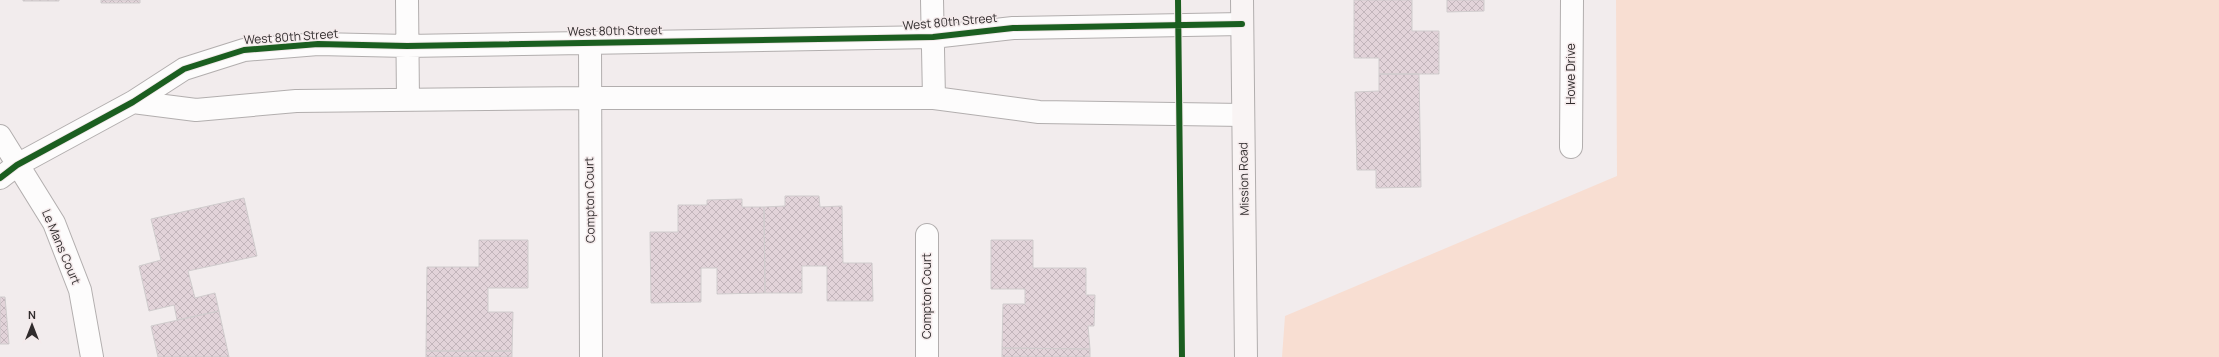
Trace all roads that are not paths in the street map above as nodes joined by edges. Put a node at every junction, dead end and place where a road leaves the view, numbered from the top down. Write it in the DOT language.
graph roads {
  1 [pos="407,0"];
  2 [pos="932,0"];
  3 [pos="1242,0"];
  4 [pos="1572,0"];
  5 [pos="1242,24"];
  6 [pos="932,37"];
  7 [pos="590,42"];
  8 [pos="407,46"];
  9 [pos="589,98"];
  10 [pos="934,98"];
  11 [pos="408,100"];
  12 [pos="133,102"];
  13 [pos="1243,115"];
  14 [pos="0,136"];
  15 [pos="1571,147"];
  16 [pos="17,165"];
  17 [pos="0,178"];
  18 [pos="927,235"];
  19 [pos="92,357"];
  20 [pos="591,357"];
  21 [pos="927,357"];
  22 [pos="1246,357"];
  1 -- 8 [label="street"];
  2 -- 6 [label="street"];
  3 -- 5 [label="main road, Mission Road"];
  4 -- 15 [label="street, Howe Drive"];
  5 -- 6 [label="street, West 80th Street"];
  5 -- 13 [label="main road, Mission Road"];
  6 -- 7 [label="street, West 80th Street"];
  6 -- 10 [label="street"];
  7 -- 8 [label="street, West 80th Street"];
  7 -- 9 [label="street, Compton Court"];
  8 -- 11 [label="street"];
  8 -- 12 [label="street, West 80th Street"];
  9 -- 10 [label="street"];
  9 -- 11 [label="street"];
  9 -- 20 [label="street, Compton Court"];
  10 -- 13 [label="street"];
  11 -- 12 [label="street"];
  12 -- 16 [label="street, West 80th Street"];
  13 -- 22 [label="main road, Mission Road"];
  14 -- 16 [label="street, Le Mans Court"];
  16 -- 17 [label="street"];
  16 -- 19 [label="street, Le Mans Court"];
  18 -- 21 [label="street, Compton Court"];
}
